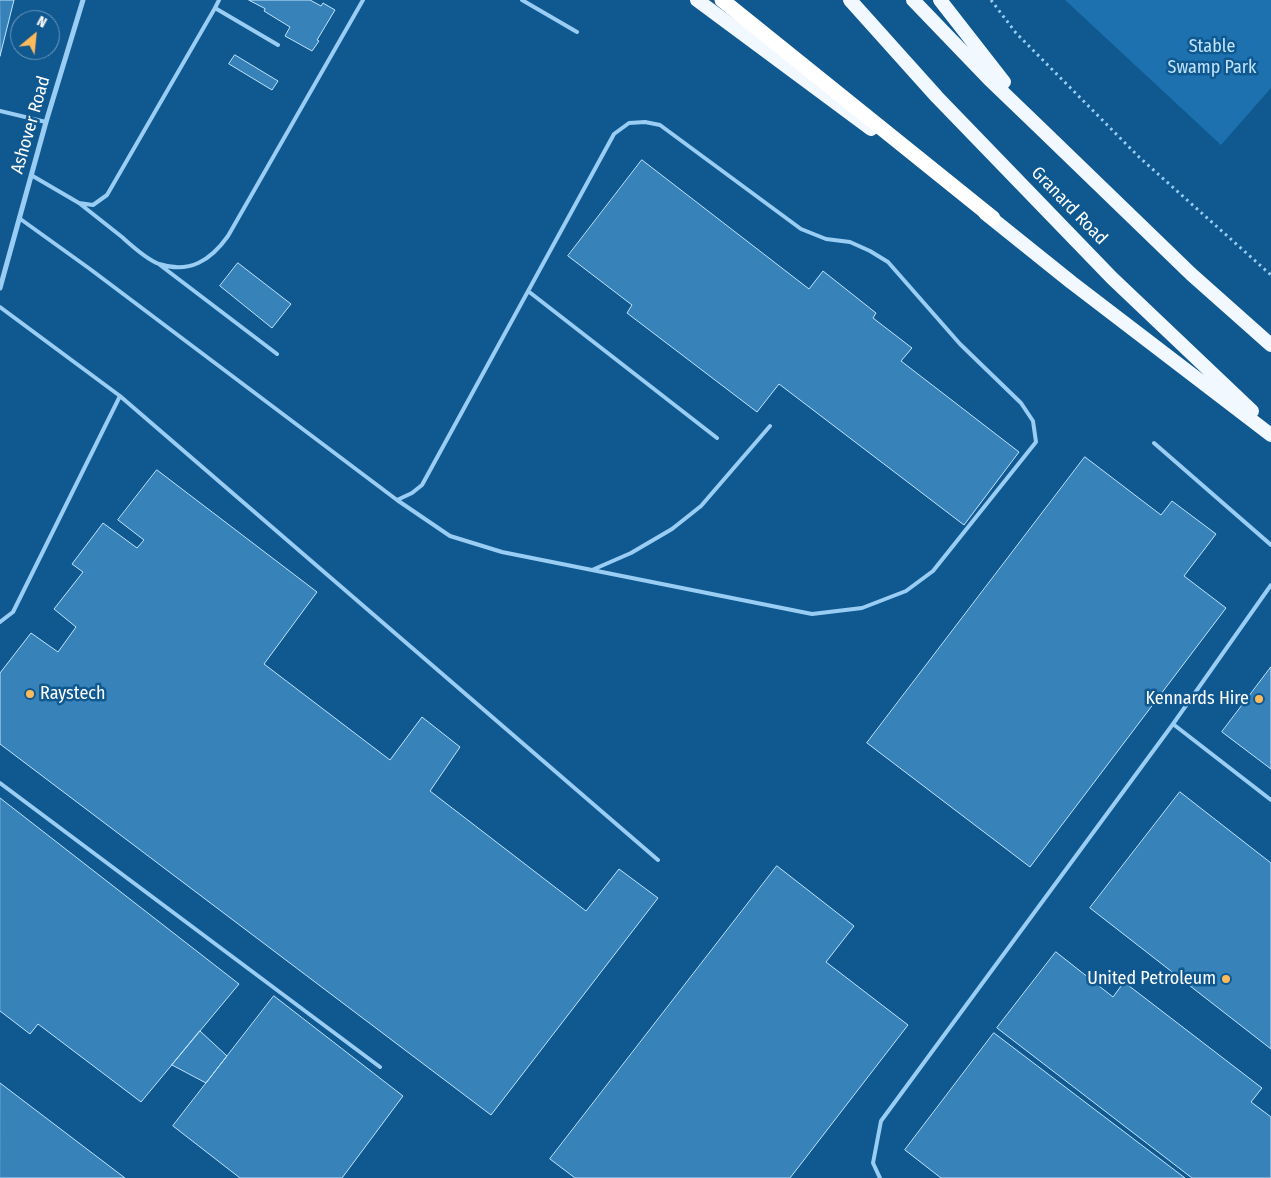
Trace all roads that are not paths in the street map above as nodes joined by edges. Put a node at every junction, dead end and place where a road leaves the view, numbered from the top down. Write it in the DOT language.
graph roads {
  1 [pos="83,0"];
  2 [pos="219,0"];
  3 [pos="363,0"];
  4 [pos="522,0"];
  5 [pos="697,0"];
  6 [pos="722,0"];
  7 [pos="850,0"];
  8 [pos="913,0"];
  9 [pos="940,0"];
  10 [pos="215,8"];
  11 [pos="577,32"];
  12 [pos="278,45"];
  13 [pos="0,111"];
  14 [pos="46,122"];
  15 [pos="1040,128"];
  16 [pos="31,175"];
  17 [pos="80,204"];
  18 [pos="19,218"];
  19 [pos="993,218"];
  20 [pos="158,263"];
  21 [pos="0,286"];
  22 [pos="528,292"];
  23 [pos="0,307"];
  24 [pos="1271,345"];
  25 [pos="277,354"];
  26 [pos="120,396"];
  27 [pos="770,426"];
  28 [pos="1271,429"];
  29 [pos="1271,435"];
  30 [pos="717,438"];
  31 [pos="1154,443"];
  32 [pos="397,500"];
  33 [pos="1271,545"];
  34 [pos="592,570"];
  35 [pos="1271,585"];
  36 [pos="0,622"];
  37 [pos="1173,724"];
  38 [pos="0,783"];
  39 [pos="1271,800"];
  40 [pos="658,860"];
  41 [pos="380,1067"];
  42 [pos="880,1178"];
  1 -- 14 [label="street, Ashover Road"];
  2 -- 10 [label="lane"];
  3 -- 20 [label="lane"];
  4 -- 11 [label="lane"];
  5 -- 19 [label="highway"];
  6 -- 19 [label="highway"];
  7 -- 28 [label="highway, Granard Road"];
  8 -- 15 [label="highway, Granard Road"];
  9 -- 15 [label="highway"];
  10 -- 12 [label="lane"];
  10 -- 17 [label="lane"];
  13 -- 14 [label="lane"];
  14 -- 16 [label="street, Ashover Road"];
  15 -- 24 [label="highway, Granard Road"];
  16 -- 17 [label="lane"];
  16 -- 18 [label="street, Ashover Road"];
  17 -- 20 [label="lane"];
  18 -- 21 [label="street, Ashover Road"];
  18 -- 32 [label="lane"];
  19 -- 29 [label="highway"];
  20 -- 25 [label="lane"];
  22 -- 30 [label="lane"];
  22 -- 32 [label="lane"];
  22 -- 34 [label="lane"];
  23 -- 26 [label="lane"];
  26 -- 36 [label="lane"];
  26 -- 40 [label="lane"];
  27 -- 34 [label="lane"];
  31 -- 33 [label="lane"];
  32 -- 34 [label="lane"];
  35 -- 37 [label="lane"];
  37 -- 39 [label="lane"];
  37 -- 42 [label="lane"];
  38 -- 41 [label="lane"];
}
